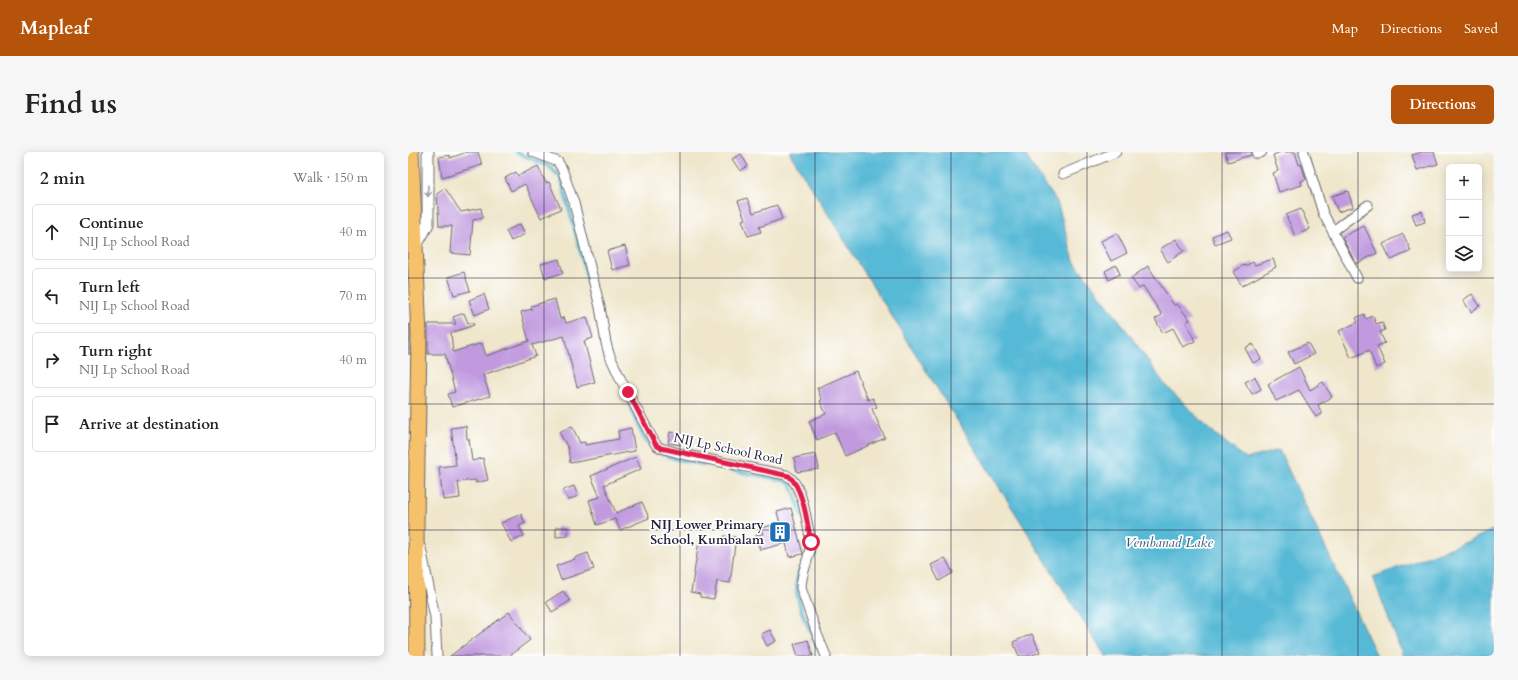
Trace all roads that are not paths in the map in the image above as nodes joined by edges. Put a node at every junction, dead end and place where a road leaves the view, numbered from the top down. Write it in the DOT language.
graph roads {
  1 [pos="411,152"];
  2 [pos="428,152"];
  3 [pos="533,152"];
  4 [pos="1116,152"];
  5 [pos="1304,152"];
  6 [pos="1063,174"];
  7 [pos="1368,205"];
  8 [pos="1333,231"];
  9 [pos="412,248"];
  10 [pos="1357,278"];
  11 [pos="416,523"];
  12 [pos="417,656"];
  13 [pos="437,656"];
  14 [pos="826,656"];
  1 -- 9 [label="highway"];
  2 -- 9 [label="street, one-way"];
  3 -- 14 [label="street, NIJ Lp School Road"];
  4 -- 6 [label="street"];
  5 -- 8 [label="street"];
  7 -- 8 [label="street"];
  8 -- 10 [label="street"];
  9 -- 11 [label="highway"];
  11 -- 12 [label="highway"];
  11 -- 13 [label="street"];
}
